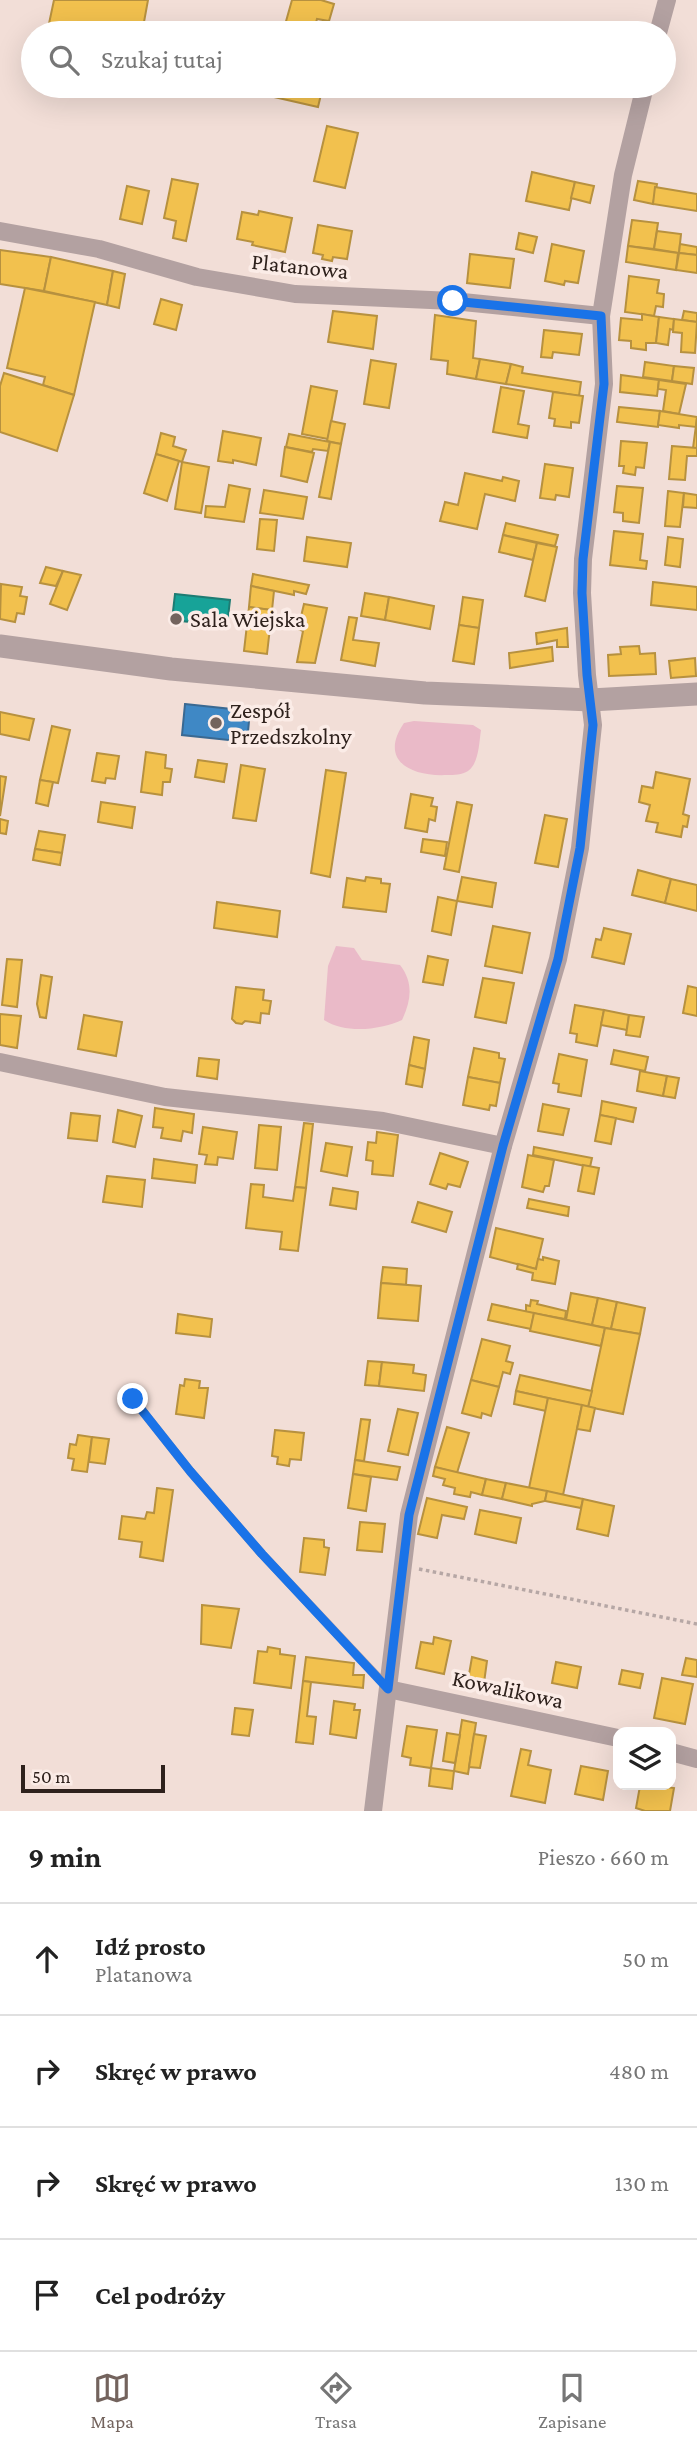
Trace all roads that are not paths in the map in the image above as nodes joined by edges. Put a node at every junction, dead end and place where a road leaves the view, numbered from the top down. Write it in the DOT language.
graph roads {
  1 [pos="667,0"];
  2 [pos="661,21"];
  3 [pos="642,98"];
  4 [pos="0,231"];
  5 [pos="601,316"];
  6 [pos="0,646"];
  7 [pos="697,694"];
  8 [pos="591,700"];
  9 [pos="0,1062"];
  10 [pos="503,1146"];
  11 [pos="133,1399"];
  12 [pos="388,1689"];
  13 [pos="613,1737"];
  14 [pos="676,1753"];
  15 [pos="697,1759"];
  16 [pos="373,1811"];
  1 -- 2 [label="street"];
  3 -- 5 [label="street"];
  4 -- 5 [label="street, Platanowa"];
  5 -- 8 [label="street"];
  6 -- 8 [label="street"];
  7 -- 8 [label="street"];
  8 -- 10 [label="street"];
  9 -- 10 [label="street"];
  10 -- 12 [label="street"];
  11 -- 12 [label="lane"];
  12 -- 13 [label="street, Kowalikowa"];
  12 -- 16 [label="street"];
  14 -- 15 [label="street"];
}
